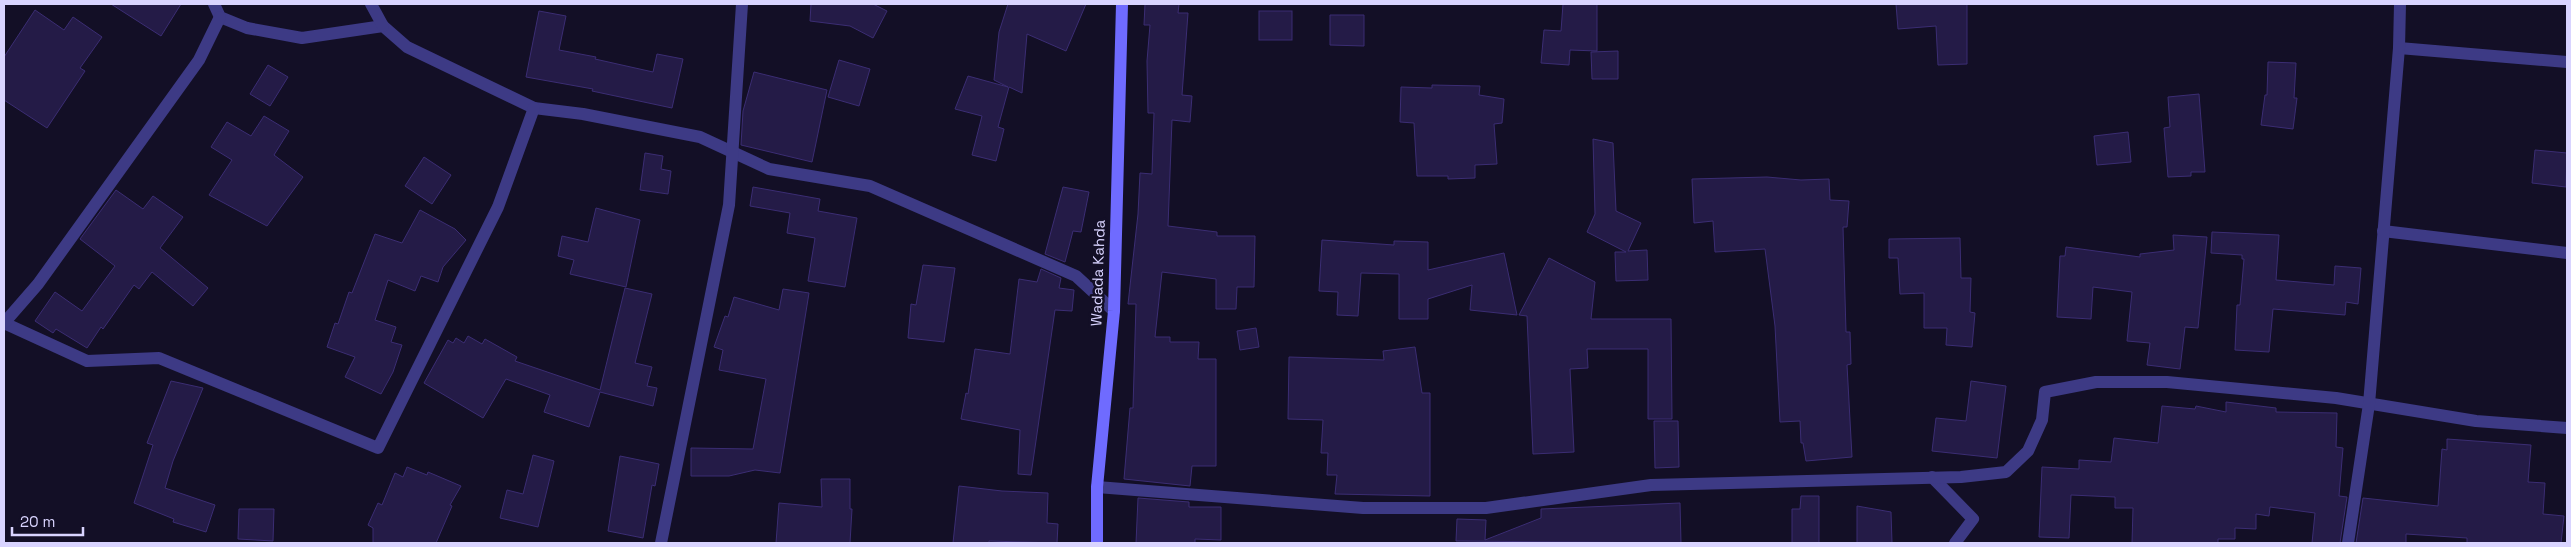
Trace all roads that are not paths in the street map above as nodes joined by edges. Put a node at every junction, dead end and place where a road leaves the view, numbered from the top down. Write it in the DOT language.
graph roads {
  1 [pos="214,4"];
  2 [pos="371,4"];
  3 [pos="742,4"];
  4 [pos="1122,4"];
  5 [pos="2400,4"];
  6 [pos="220,17"];
  7 [pos="383,26"];
  8 [pos="2399,48"];
  9 [pos="2567,62"];
  10 [pos="534,108"];
  11 [pos="731,152"];
  12 [pos="2383,231"];
  13 [pos="2567,253"];
  14 [pos="1114,311"];
  15 [pos="4,323"];
  16 [pos="2369,404"];
  17 [pos="2567,428"];
  18 [pos="1932,477"];
  19 [pos="1097,487"];
  20 [pos="661,543"];
  21 [pos="1097,543"];
  22 [pos="1955,543"];
  23 [pos="2348,543"];
  1 -- 6 [label="street"];
  2 -- 7 [label="street"];
  3 -- 11 [label="street"];
  4 -- 14 [label="main road, Wadada Kahda"];
  5 -- 8 [label="street"];
  6 -- 7 [label="street"];
  6 -- 15 [label="street"];
  7 -- 10 [label="street"];
  8 -- 9 [label="street"];
  8 -- 12 [label="street"];
  10 -- 11 [label="street"];
  10 -- 15 [label="street"];
  11 -- 14 [label="street"];
  11 -- 20 [label="street"];
  12 -- 13 [label="street"];
  12 -- 16 [label="street"];
  14 -- 19 [label="main road, Wadada Kahda"];
  16 -- 17 [label="street"];
  16 -- 18 [label="street"];
  16 -- 23 [label="street"];
  18 -- 19 [label="street"];
  18 -- 22 [label="street"];
  19 -- 21 [label="main road, Wadada Kahda"];
}
